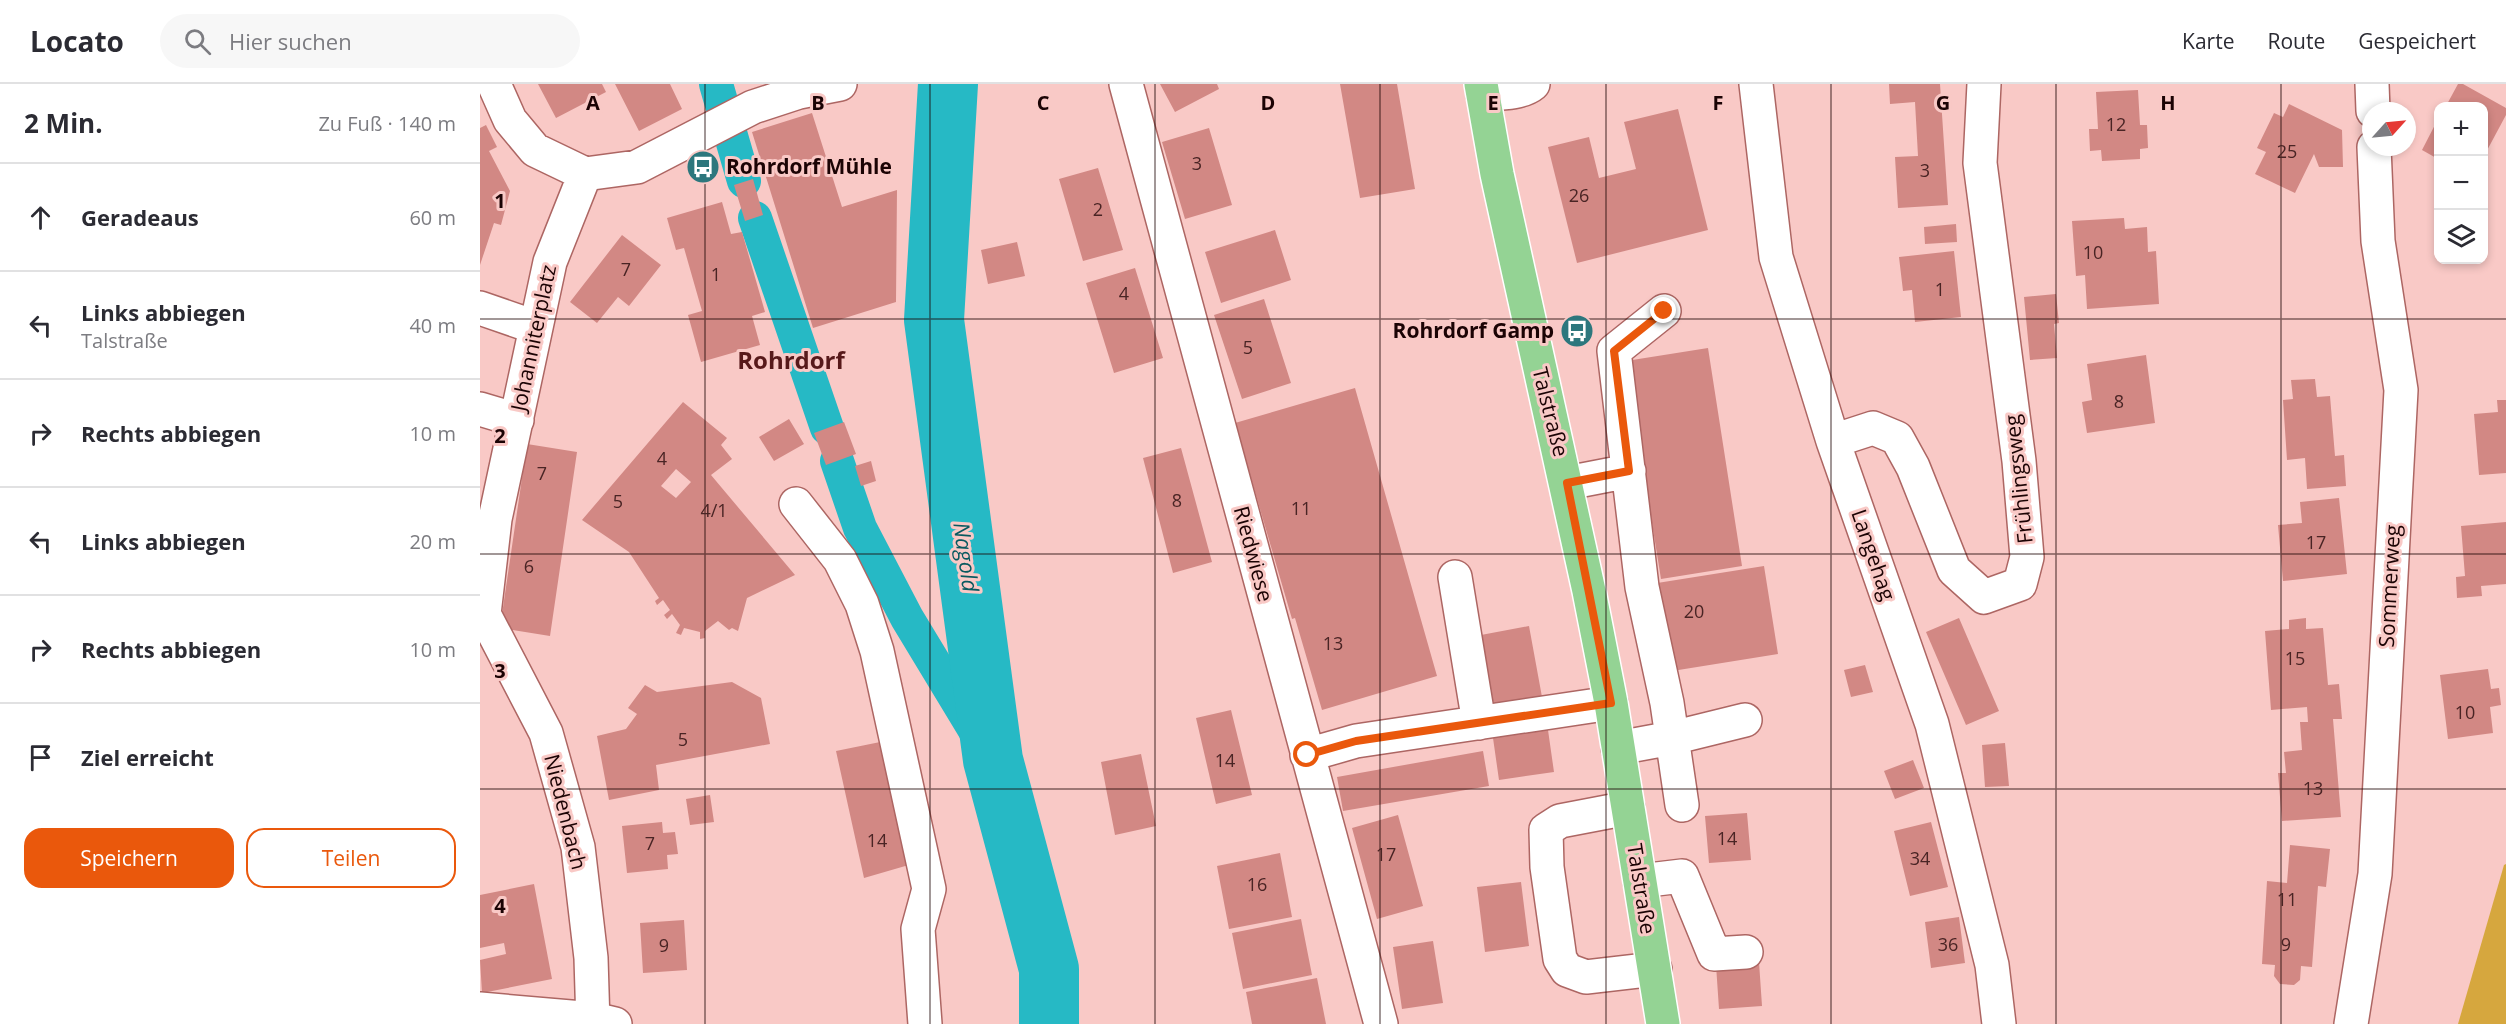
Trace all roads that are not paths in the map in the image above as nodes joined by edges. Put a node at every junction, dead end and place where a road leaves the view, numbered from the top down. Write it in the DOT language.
graph roads {
  1 [pos="494,84"];
  2 [pos="840,84"];
  3 [pos="1126,84"];
  4 [pos="1533,84"];
  5 [pos="1756,84"];
  6 [pos="1984,84"];
  7 [pos="2372,84"];
  8 [pos="1482,89"];
  9 [pos="2373,102"];
  10 [pos="2374,156"];
  11 [pos="585,174"];
  12 [pos="480,308"];
  13 [pos="1664,311"];
  14 [pos="535,327"];
  15 [pos="480,409"];
  16 [pos="517,420"];
  17 [pos="1833,441"];
  18 [pos="1629,471"];
  19 [pos="1567,483"];
  20 [pos="796,504"];
  21 [pos="1455,577"];
  22 [pos="482,616"];
  23 [pos="1611,703"];
  24 [pos="1745,720"];
  25 [pos="1479,723"];
  26 [pos="1672,738"];
  27 [pos="1618,748"];
  28 [pos="1307,755"];
  29 [pos="1682,806"];
  30 [pos="1628,808"];
  31 [pos="1640,882"];
  32 [pos="1746,952"];
  33 [pos="1655,969"];
  34 [pos="480,1009"];
  35 [pos="600,1022"];
  36 [pos="925,1024"];
  37 [pos="1381,1024"];
  38 [pos="1663,1024"];
  39 [pos="1999,1024"];
  40 [pos="2351,1024"];
  1 -- 11 [label="street"];
  2 -- 11 [label="street"];
  3 -- 28 [label="street, Riedwiese"];
  4 -- 8 [label="street"];
  5 -- 17 [label="street, Langehag"];
  6 -- 17 [label="street, Frühlingsweg"];
  7 -- 9 [label="street"];
  8 -- 19 [label="main road, Talstraße"];
  10 -- 40 [label="street, Sommerweg"];
  11 -- 14 [label="street, Johanniterplatz"];
  12 -- 14 [label="street"];
  13 -- 18 [label="street"];
  14 -- 16 [label="street, Johanniterplatz"];
  15 -- 16 [label="street"];
  16 -- 22 [label="street, Johanniterplatz"];
  17 -- 39 [label="street, Langehag"];
  18 -- 19 [label="street"];
  18 -- 26 [label="street"];
  19 -- 23 [label="main road, Talstraße"];
  20 -- 36 [label="street"];
  21 -- 25 [label="street"];
  22 -- 35 [label="street, Niedenbach"];
  23 -- 25 [label="street"];
  23 -- 27 [label="main road, Talstraße"];
  24 -- 26 [label="street"];
  25 -- 28 [label="street"];
  26 -- 27 [label="street"];
  26 -- 29 [label="street"];
  27 -- 30 [label="main road, Talstraße"];
  28 -- 37 [label="street, Riedwiese"];
  30 -- 31 [label="main road, Talstraße"];
  30 -- 33 [label="street"];
  31 -- 32 [label="street"];
  31 -- 33 [label="main road, Talstraße"];
  33 -- 38 [label="main road, Talstraße"];
  34 -- 35 [label="street"];
}
